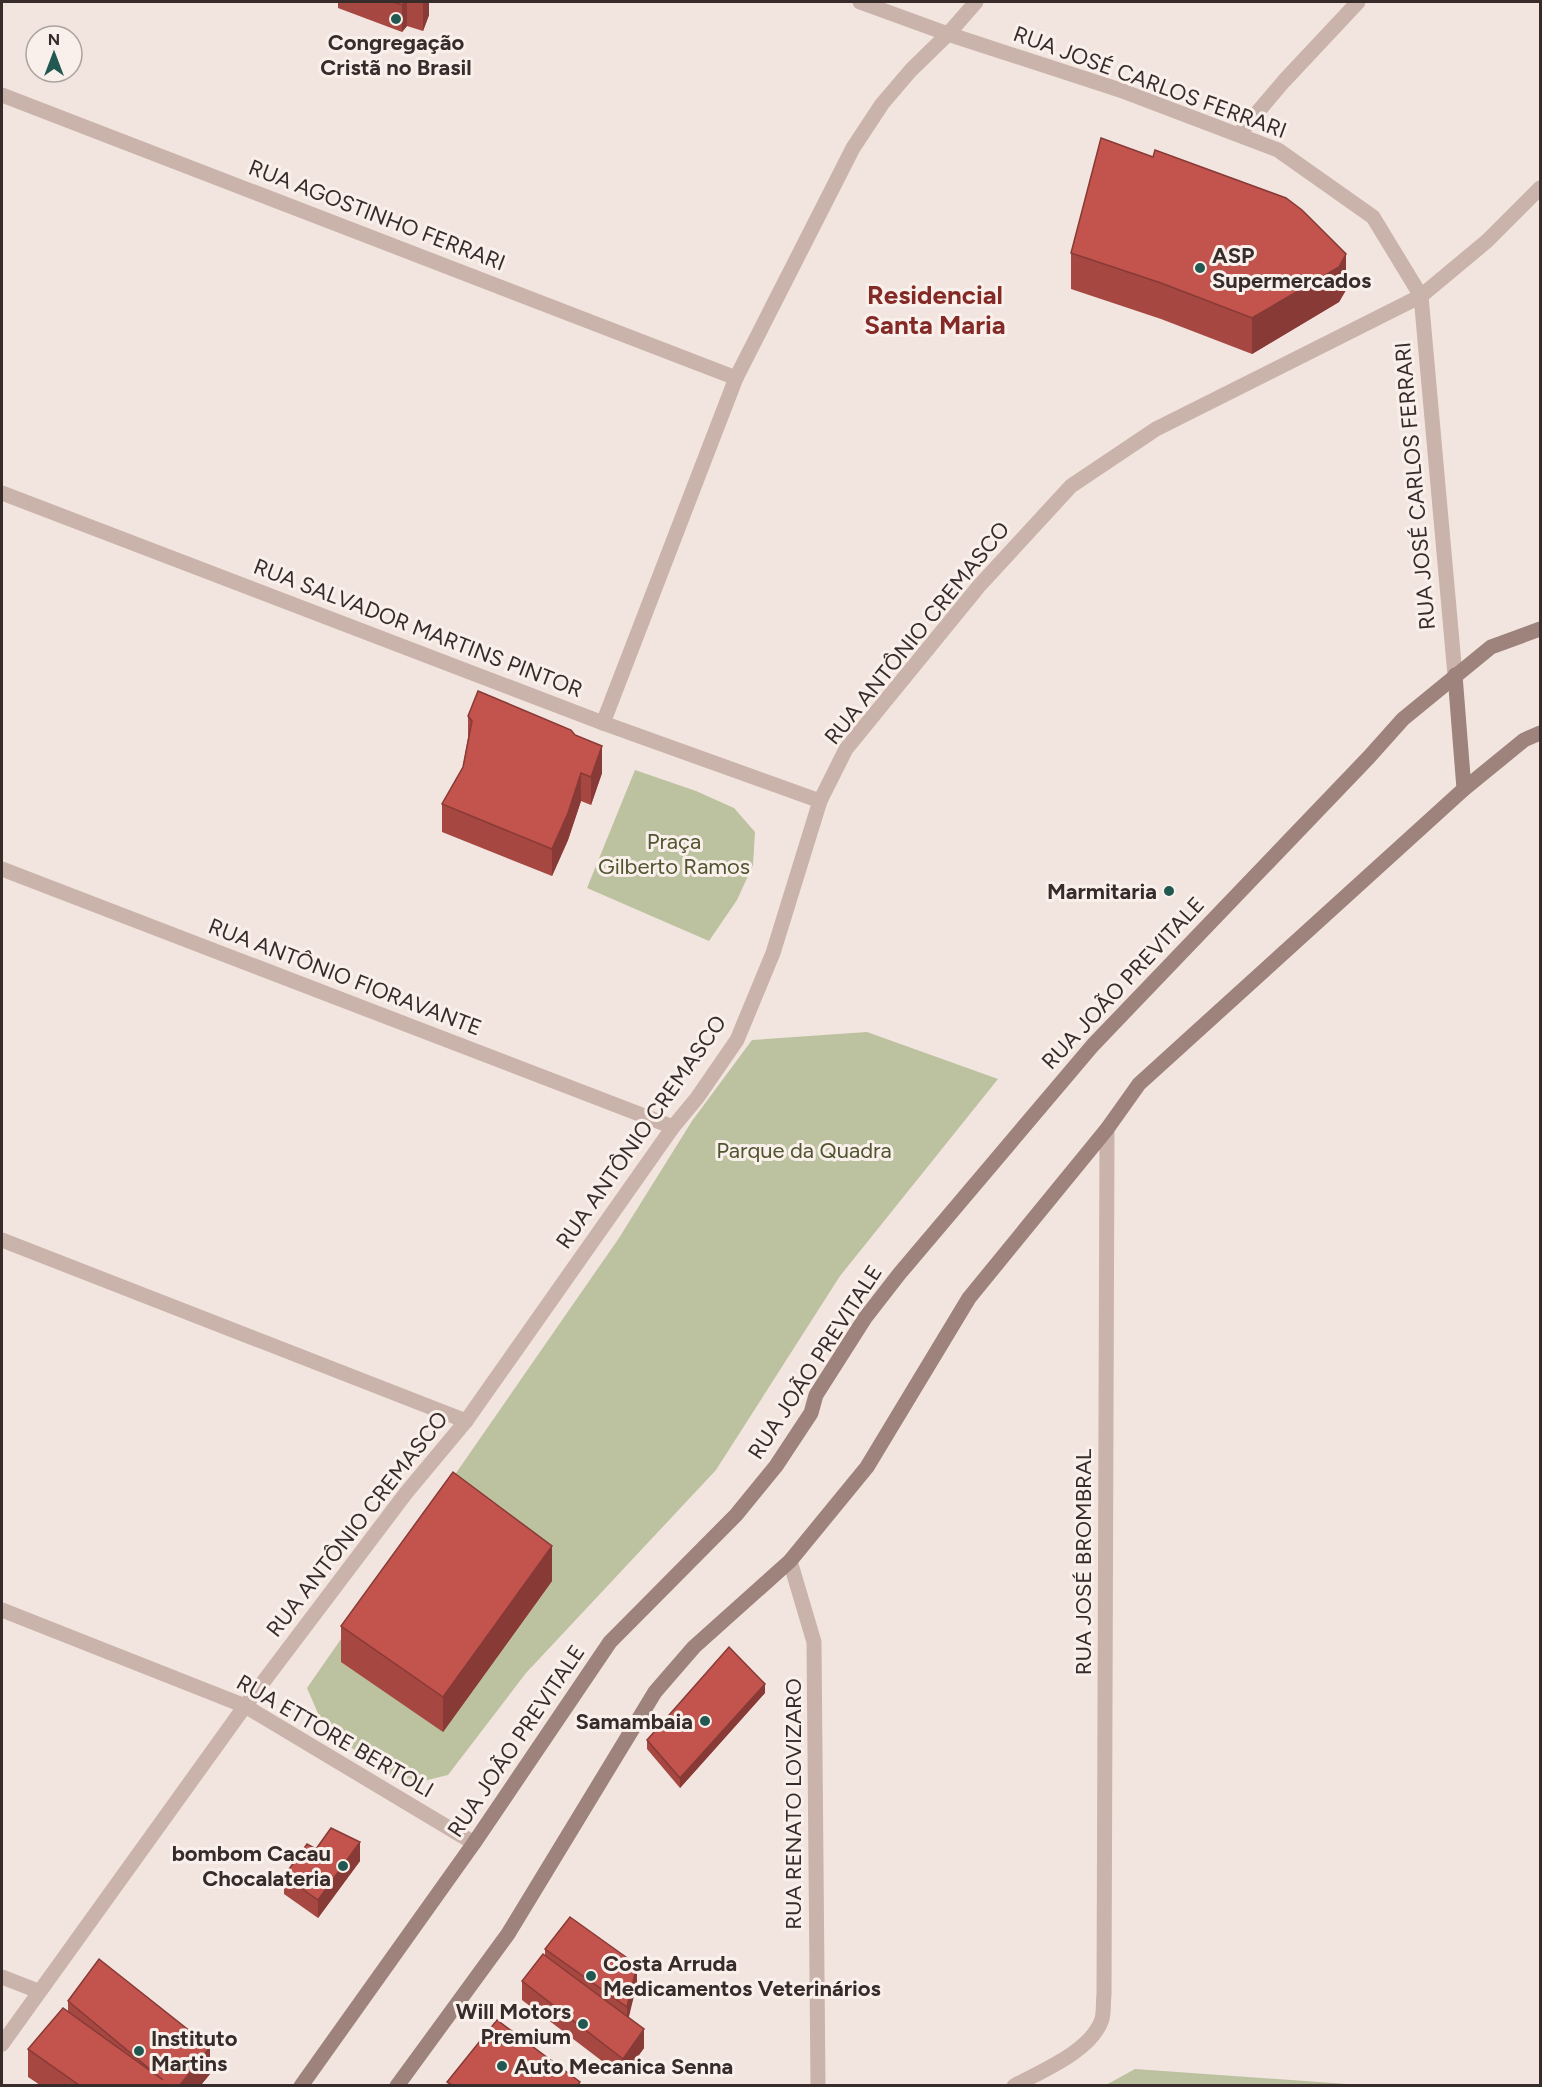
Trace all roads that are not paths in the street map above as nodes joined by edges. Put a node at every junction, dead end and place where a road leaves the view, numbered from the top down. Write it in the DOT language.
graph roads {
  1 [pos="860,2"];
  2 [pos="976,2"];
  3 [pos="1358,2"];
  4 [pos="948,34"];
  5 [pos="2,94"];
  6 [pos="1239,134"];
  7 [pos="1540,188"];
  8 [pos="1421,296"];
  9 [pos="736,378"];
  10 [pos="2,493"];
  11 [pos="1540,629"];
  12 [pos="1455,675"];
  13 [pos="603,723"];
  14 [pos="1540,733"];
  15 [pos="1464,789"];
  16 [pos="820,801"];
  17 [pos="2,869"];
  18 [pos="673,1127"];
  19 [pos="1107,1129"];
  20 [pos="2,1240"];
  21 [pos="466,1421"];
  22 [pos="790,1561"];
  23 [pos="2,1610"];
  24 [pos="245,1706"];
  25 [pos="474,1843"];
  26 [pos="2,1977"];
  27 [pos="38,1991"];
  28 [pos="2,2044"];
  29 [pos="301,2085"];
  30 [pos="397,2085"];
  31 [pos="818,2085"];
  32 [pos="1014,2085"];
  1 -- 4 [label="street, RUA JOSÉ CARLOS FERRARI"];
  2 -- 4 [label="street"];
  3 -- 6 [label="street"];
  4 -- 6 [label="street, RUA JOSÉ CARLOS FERRARI"];
  4 -- 9 [label="street"];
  5 -- 9 [label="street, RUA AGOSTINHO FERRARI"];
  6 -- 8 [label="street, RUA JOSÉ CARLOS FERRARI"];
  7 -- 8 [label="street, RUA ANTÔNIO CREMASCO"];
  8 -- 12 [label="street, RUA JOSÉ CARLOS FERRARI"];
  8 -- 16 [label="street, RUA ANTÔNIO CREMASCO"];
  9 -- 13 [label="street"];
  10 -- 13 [label="street, RUA SALVADOR MARTINS PINTOR"];
  11 -- 12 [label="main road, RUA JOÃO PREVITALE"];
  12 -- 15 [label="main road"];
  12 -- 25 [label="main road, RUA JOÃO PREVITALE"];
  13 -- 16 [label="street, RUA SALVADOR MARTINS PINTOR"];
  14 -- 15 [label="main road"];
  15 -- 19 [label="main road"];
  16 -- 18 [label="street, RUA ANTÔNIO CREMASCO"];
  17 -- 18 [label="street, RUA ANTÔNIO FIORAVANTE"];
  18 -- 21 [label="street, RUA ANTÔNIO CREMASCO"];
  19 -- 22 [label="main road"];
  19 -- 32 [label="street, RUA JOSÉ BROMBRAL"];
  20 -- 21 [label="street"];
  21 -- 24 [label="street, RUA ANTÔNIO CREMASCO"];
  22 -- 30 [label="main road"];
  22 -- 31 [label="street, RUA RENATO LOVIZARO"];
  23 -- 24 [label="street, RUA ETTORE BERTOLI"];
  24 -- 25 [label="street, RUA ETTORE BERTOLI"];
  24 -- 27 [label="street, RUA ANTÔNIO CREMASCO"];
  25 -- 29 [label="main road, RUA JOÃO PREVITALE"];
  26 -- 27 [label="street"];
  27 -- 28 [label="street, RUA ANTÔNIO CREMASCO"];
}
